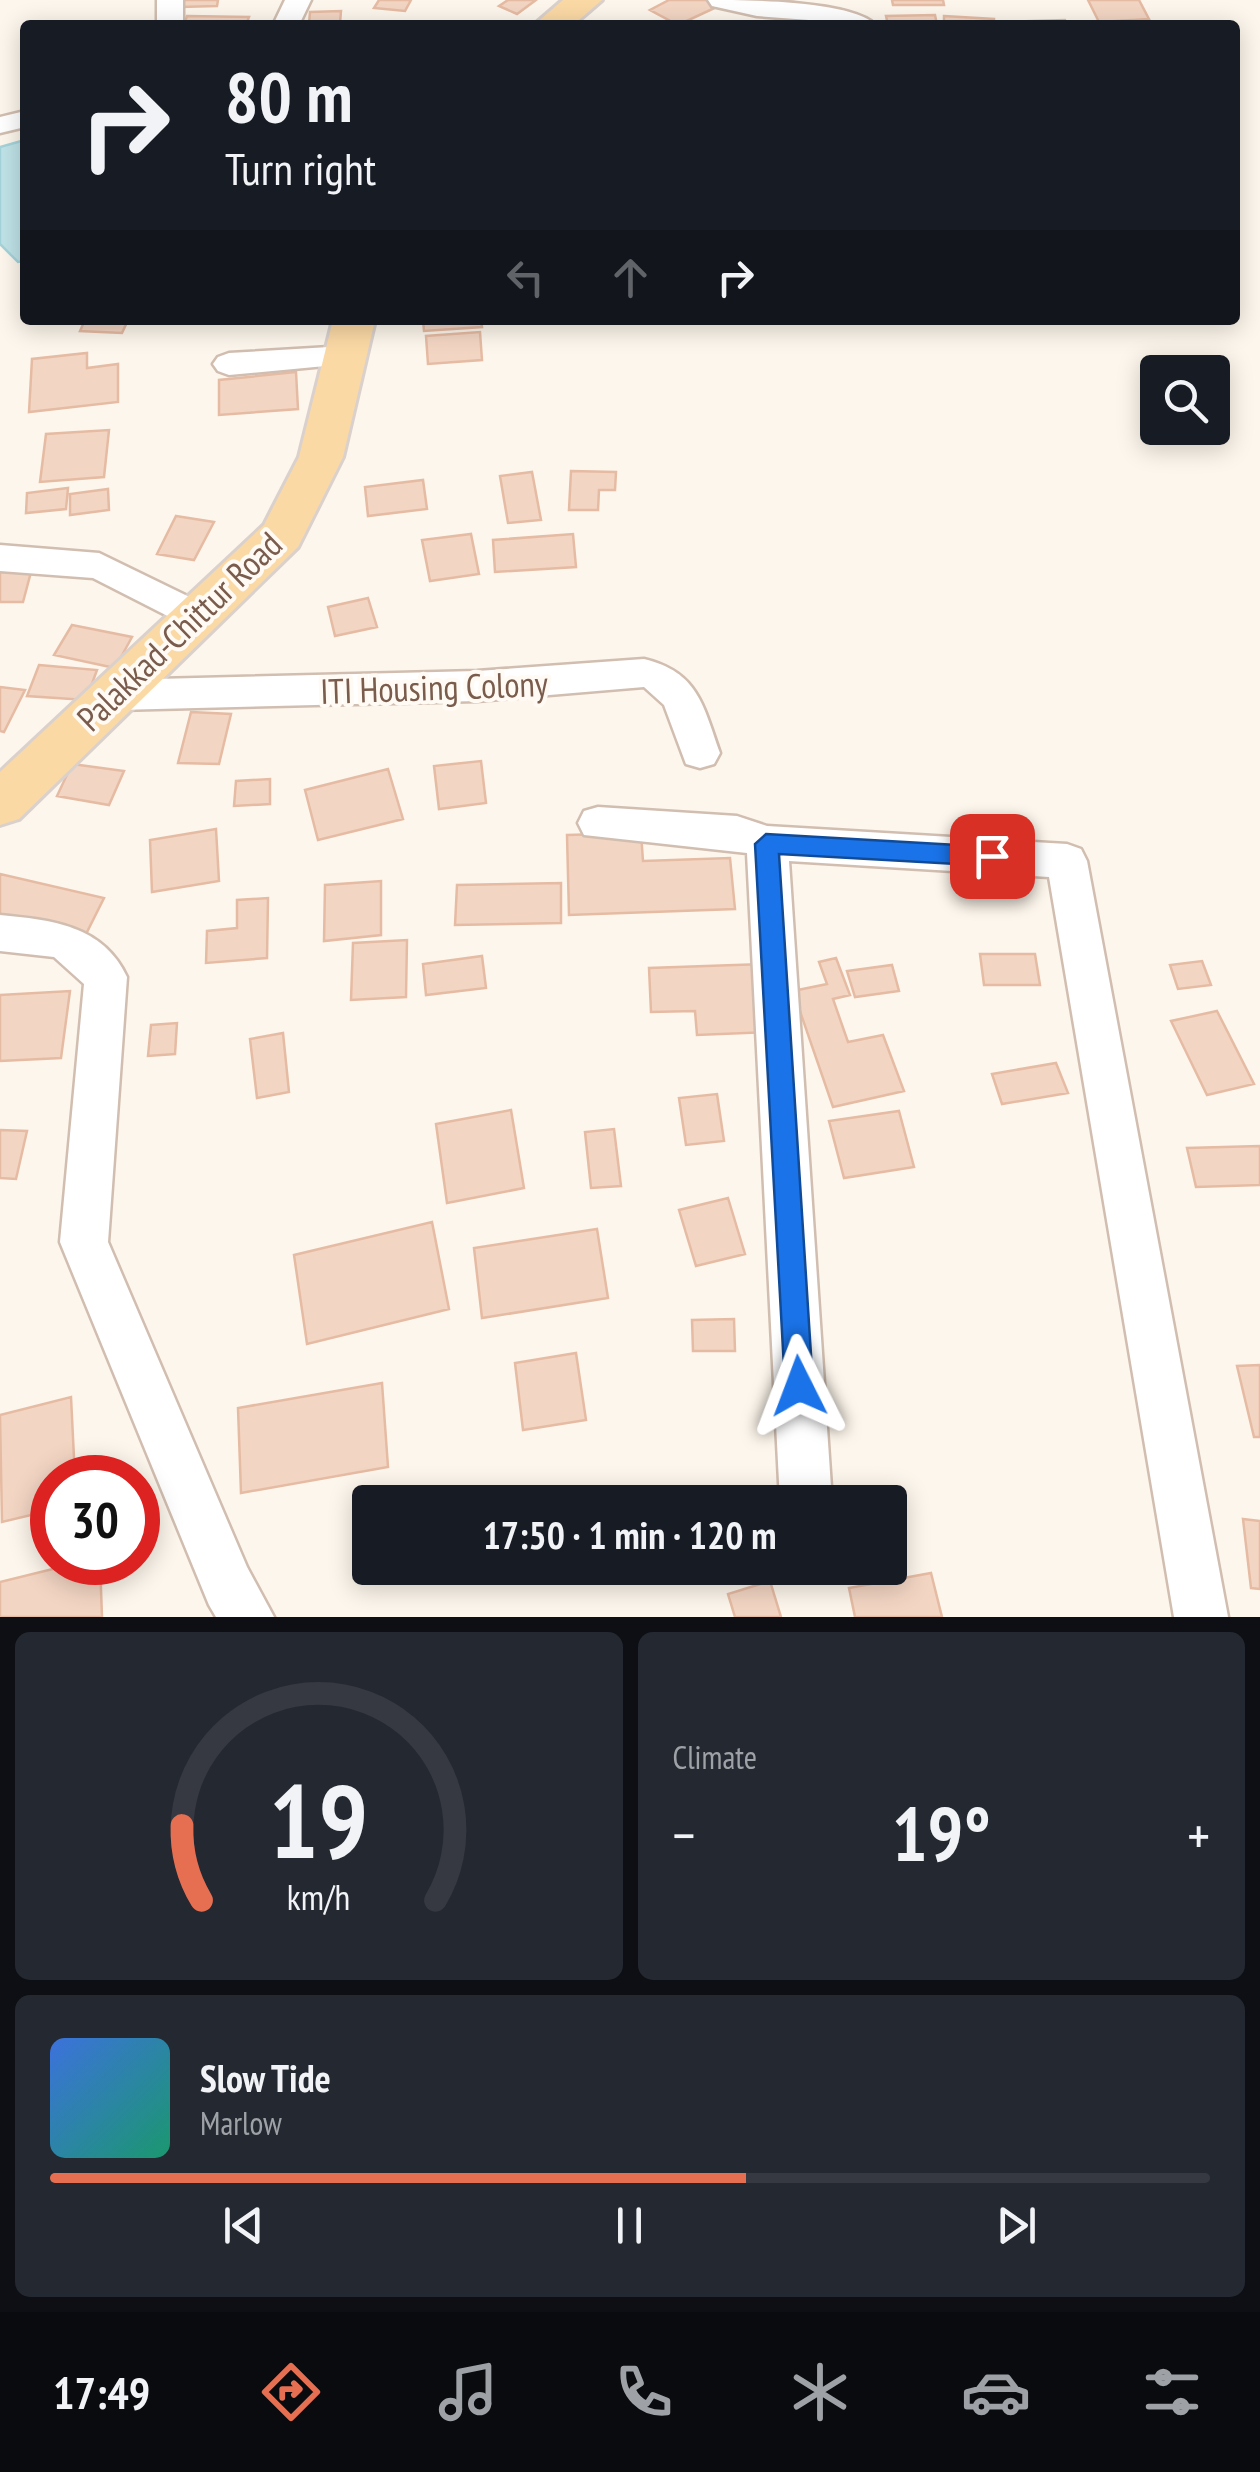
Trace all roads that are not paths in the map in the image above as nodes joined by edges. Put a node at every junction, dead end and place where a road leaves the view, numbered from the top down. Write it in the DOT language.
graph roads {
  1 [pos="585,0"];
  2 [pos="722,0"];
  3 [pos="558,20"];
  4 [pos="854,20"];
  5 [pos="350,338"];
  6 [pos="228,364"];
  7 [pos="0,558"];
  8 [pos="199,618"];
  9 [pos="116,695"];
  10 [pos="700,753"];
  11 [pos="0,804"];
  12 [pos="598,823"];
  13 [pos="766,844"];
  14 [pos="0,933"];
  15 [pos="805,1485"];
  16 [pos="247,1617"];
  17 [pos="1201,1617"];
  1 -- 3 [label="main road"];
  2 -- 4 [label="street"];
  5 -- 6 [label="street"];
  5 -- 8 [label="main road, Palakkad-Chittur Road"];
  7 -- 8 [label="street"];
  8 -- 9 [label="main road, Palakkad-Chittur Road"];
  9 -- 10 [label="street, ITI Housing Colony"];
  9 -- 11 [label="main road, Palakkad-Chittur Road"];
  12 -- 13 [label="street"];
  13 -- 15 [label="street"];
  13 -- 17 [label="street"];
  14 -- 16 [label="street"];
}
